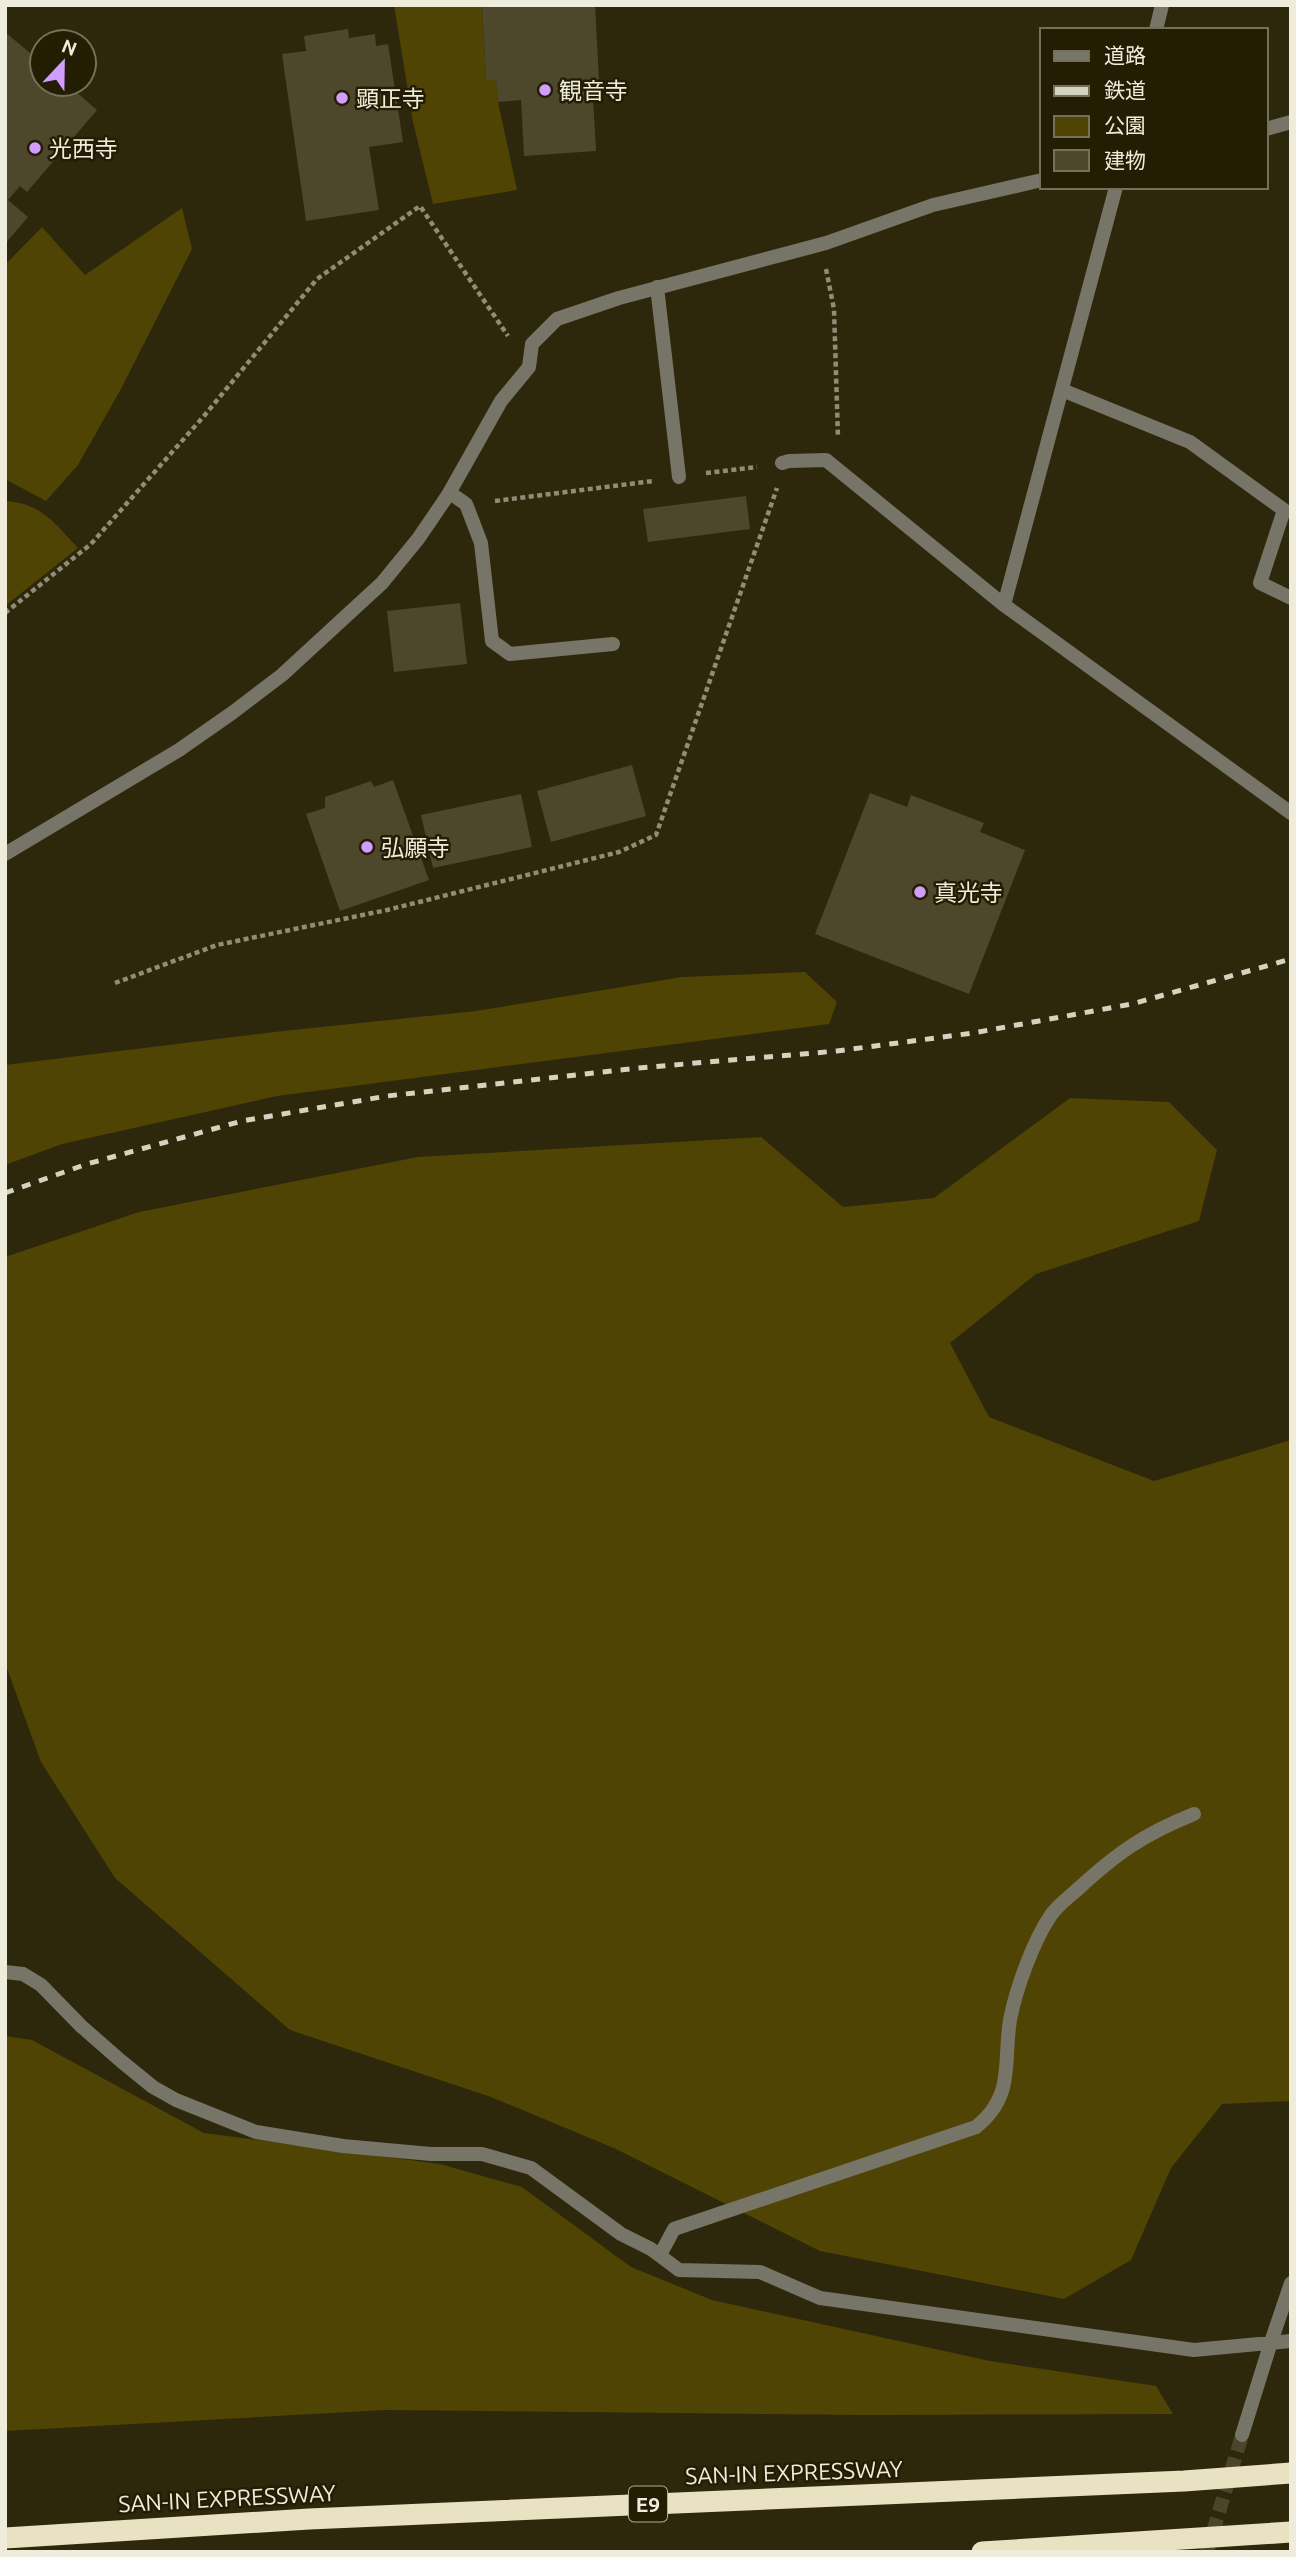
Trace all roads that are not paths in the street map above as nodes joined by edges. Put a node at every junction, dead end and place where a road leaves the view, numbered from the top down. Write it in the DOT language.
graph roads {
  1 [pos="1162,5"];
  2 [pos="1156,28"];
  3 [pos="1291,122"];
  4 [pos="1268,128"];
  5 [pos="1040,180"];
  6 [pos="1115,189"];
  7 [pos="657,287"];
  8 [pos="1062,390"];
  9 [pos="782,463"];
  10 [pos="679,477"];
  11 [pos="450,493"];
  12 [pos="1291,598"];
  13 [pos="1004,604"];
  14 [pos="612,644"];
  15 [pos="1291,814"];
  16 [pos="5,855"];
  17 [pos="1194,1814"];
  18 [pos="5,1972"];
  19 [pos="660,2255"];
  20 [pos="1291,2283"];
  21 [pos="1291,2341"];
  22 [pos="1271,2342"];
  23 [pos="1242,2435"];
  24 [pos="1291,2473"];
  25 [pos="5,2531"];
  26 [pos="1291,2532"];
  27 [pos="33,2535"];
  28 [pos="5,2538"];
  29 [pos="982,2552"];
  1 -- 2 [label="street"];
  3 -- 4 [label="street"];
  5 -- 7 [label="street"];
  6 -- 8 [label="street"];
  7 -- 10 [label="street"];
  7 -- 11 [label="street"];
  8 -- 12 [label="street"];
  8 -- 13 [label="street"];
  9 -- 13 [label="street"];
  11 -- 14 [label="street"];
  11 -- 16 [label="street"];
  13 -- 15 [label="street"];
  17 -- 19 [label="street"];
  18 -- 19 [label="street"];
  19 -- 22 [label="street"];
  20 -- 22 [label="street"];
  21 -- 22 [label="street"];
  22 -- 23 [label="street"];
  24 -- 27 [label="highway, SAN-IN EXPRESSWAY / E9"];
  25 -- 27 [label="highway"];
  26 -- 29 [label="highway"];
  27 -- 28 [label="highway, SAN-IN EXPRESSWAY / E9"];
}
